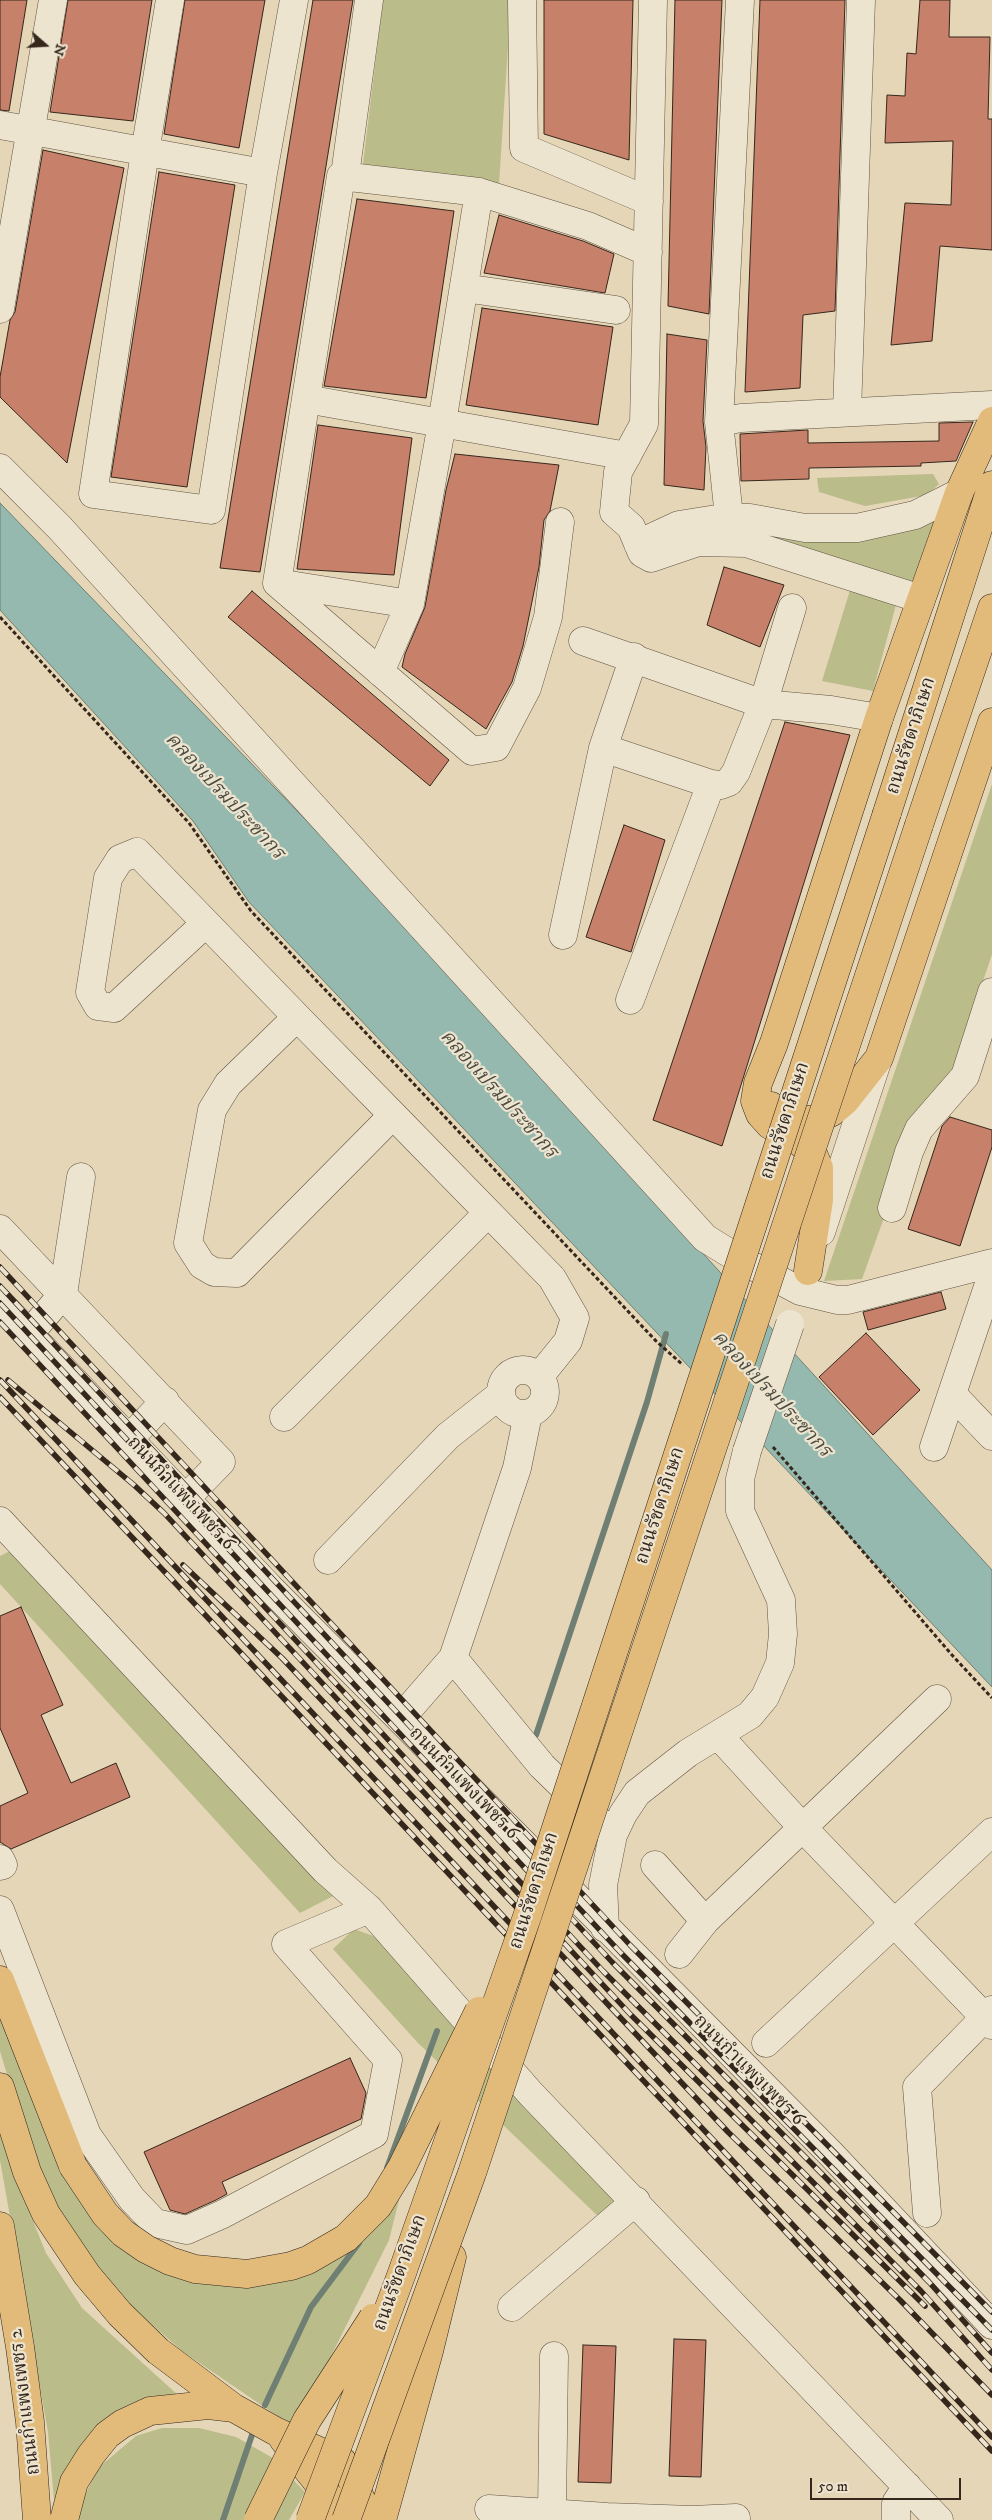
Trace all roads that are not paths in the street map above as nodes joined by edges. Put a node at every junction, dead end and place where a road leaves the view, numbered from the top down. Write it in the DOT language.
graph roads {
  1 [pos="53,0"];
  2 [pos="170,0"];
  3 [pos="294,0"];
  4 [pos="369,0"];
  5 [pos="522,0"];
  6 [pos="653,0"];
  7 [pos="740,0"];
  8 [pos="861,0"];
  9 [pos="0,125"];
  10 [pos="32,131"];
  11 [pos="145,152"];
  12 [pos="263,173"];
  13 [pos="345,175"];
  14 [pos="479,192"];
  15 [pos="649,201"];
  16 [pos="648,252"];
  17 [pos="464,288"];
  18 [pos="0,309"];
  19 [pos="616,310"];
  20 [pos="306,399"];
  21 [pos="992,405"];
  22 [pos="847,412"];
  23 [pos="992,421"];
  24 [pos="720,422"];
  25 [pos="442,423"];
  26 [pos="627,456"];
  27 [pos="0,468"];
  28 [pos="992,485"];
  29 [pos="959,493"];
  30 [pos="729,517"];
  31 [pos="560,522"];
  32 [pos="638,544"];
  33 [pos="277,583"];
  34 [pos="921,599"];
  35 [pos="410,604"];
  36 [pos="792,608"];
  37 [pos="992,608"];
  38 [pos="583,641"];
  39 [pos="634,657"];
  40 [pos="380,672"];
  41 [pos="763,704"];
  42 [pos="879,718"];
  43 [pos="992,722"];
  44 [pos="603,748"];
  45 [pos="711,784"];
  46 [pos="206,923"];
  47 [pos="563,936"];
  48 [pos="992,992"];
  49 [pos="630,1000"];
  50 [pos="298,1017"];
  51 [pos="774,1044"];
  52 [pos="879,1058"];
  53 [pos="393,1115"];
  54 [pos="82,1177"];
  55 [pos="892,1208"];
  56 [pos="488,1213"];
  57 [pos="0,1228"];
  58 [pos="992,1263"];
  59 [pos="992,1275"];
  60 [pos="804,1281"];
  61 [pos="64,1294"];
  62 [pos="0,1303"];
  63 [pos="29,1334"];
  64 [pos="539,1377"];
  65 [pos="501,1394"];
  66 [pos="952,1394"];
  67 [pos="164,1402"];
  68 [pos="528,1414"];
  69 [pos="284,1417"];
  70 [pos="992,1436"];
  71 [pos="129,1439"];
  72 [pos="934,1447"];
  73 [pos="185,1499"];
  74 [pos="0,1521"];
  75 [pos="328,1560"];
  76 [pos="453,1658"];
  77 [pos="937,1698"];
  78 [pos="400,1719"];
  79 [pos="718,1735"];
  80 [pos="803,1828"];
  81 [pos="992,1832"];
  82 [pos="613,1835"];
  83 [pos="0,1859"];
  84 [pos="655,1865"];
  85 [pos="0,1866"];
  86 [pos="369,1909"];
  87 [pos="0,1910"];
  88 [pos="528,1914"];
  89 [pos="706,1921"];
  90 [pos="894,1922"];
  91 [pos="605,1928"];
  92 [pos="679,1954"];
  93 [pos="0,1980"];
  94 [pos="989,2018"];
  95 [pos="766,2043"];
  96 [pos="0,2087"];
  97 [pos="472,2173"];
  98 [pos="636,2202"];
  99 [pos="927,2213"];
  100 [pos="0,2226"];
  101 [pos="402,2273"];
  102 [pos="512,2307"];
  103 [pos="992,2325"];
  104 [pos="554,2356"];
  105 [pos="234,2408"];
  106 [pos="275,2431"];
  107 [pos="907,2486"];
  108 [pos="489,2508"];
  109 [pos="552,2512"];
  110 [pos="607,2518"];
  111 [pos="736,2518"];
  112 [pos="37,2520"];
  113 [pos="64,2520"];
  114 [pos="258,2520"];
  115 [pos="310,2520"];
  116 [pos="335,2520"];
  117 [pos="346,2520"];
  118 [pos="371,2520"];
  119 [pos="382,2520"];
  120 [pos="692,2520"];
  121 [pos="896,2520"];
  122 [pos="939,2520"];
  1 -- 10 [label="street"];
  2 -- 11 [label="street"];
  3 -- 12 [label="street"];
  4 -- 13 [label="street"];
  5 -- 15 [label="street"];
  6 -- 15 [label="street"];
  7 -- 24 [label="street"];
  8 -- 22 [label="street"];
  9 -- 10 [label="street"];
  10 -- 11 [label="street"];
  10 -- 18 [label="street"];
  11 -- 12 [label="street"];
  11 -- 12 [label="street"];
  13 -- 14 [label="street"];
  13 -- 20 [label="street"];
  14 -- 16 [label="street"];
  14 -- 17 [label="street"];
  15 -- 16 [label="street"];
  16 -- 26 [label="street"];
  17 -- 19 [label="street"];
  17 -- 25 [label="street"];
  20 -- 25 [label="street"];
  20 -- 33 [label="street"];
  21 -- 22 [label="street"];
  22 -- 24 [label="street"];
  23 -- 29 [label="main road"];
  24 -- 30 [label="street"];
  25 -- 26 [label="street"];
  25 -- 35 [label="street"];
  26 -- 32 [label="street"];
  27 -- 60 [label="street"];
  28 -- 88 [label="main road, ถนนรัชดาภิเษก, bridge"];
  29 -- 30 [label="street"];
  29 -- 34 [label="main road"];
  30 -- 32 [label="street"];
  31 -- 40 [label="street"];
  32 -- 34 [label="street"];
  33 -- 35 [label="street"];
  33 -- 40 [label="street"];
  34 -- 42 [label="main road"];
  35 -- 40 [label="street"];
  36 -- 41 [label="street"];
  37 -- 97 [label="main road, ถนนรัชดาภิเษก, bridge"];
  38 -- 39 [label="street"];
  39 -- 41 [label="street"];
  39 -- 44 [label="street"];
  41 -- 42 [label="street"];
  41 -- 45 [label="street"];
  42 -- 51 [label="main road"];
  43 -- 52 [label="main road"];
  44 -- 45 [label="street"];
  44 -- 47 [label="street"];
  45 -- 49 [label="street"];
  46 -- 46 [label="street"];
  46 -- 50 [label="street"];
  48 -- 55 [label="street"];
  50 -- 53 [label="street"];
  50 -- 53 [label="street"];
  51 -- 52 [label="main road"];
  51 -- 60 [label="main road"];
  52 -- 60 [label="street"];
  53 -- 56 [label="street"];
  54 -- 61 [label="street"];
  56 -- 64 [label="street"];
  56 -- 69 [label="street"];
  57 -- 61 [label="street"];
  58 -- 60 [label="street"];
  59 -- 66 [label="street"];
  60 -- 79 [label="street, bridge"];
  61 -- 63 [label="street"];
  61 -- 67 [label="street"];
  62 -- 63 [label="street, ถนนกำแพงเพชร 6"];
  63 -- 71 [label="street, ถนนกำแพงเพชร 6"];
  64 -- 65 [label="street"];
  64 -- 68 [label="street"];
  65 -- 68 [label="street"];
  65 -- 75 [label="street"];
  66 -- 70 [label="street"];
  66 -- 72 [label="street"];
  67 -- 71 [label="street"];
  67 -- 73 [label="street"];
  68 -- 76 [label="street"];
  71 -- 73 [label="street, ถนนกำแพงเพชร 6"];
  73 -- 78 [label="street, ถนนกำแพงเพชร 6"];
  74 -- 86 [label="street"];
  76 -- 78 [label="street"];
  76 -- 82 [label="street"];
  77 -- 80 [label="street"];
  78 -- 91 [label="street, ถนนกำแพงเพชร 6"];
  79 -- 80 [label="street"];
  79 -- 82 [label="street"];
  80 -- 89 [label="street"];
  80 -- 90 [label="street"];
  81 -- 90 [label="street"];
  82 -- 91 [label="street"];
  83 -- 85 [label="street"];
  84 -- 89 [label="street"];
  86 -- 87 [label="street"];
  86 -- 98 [label="street"];
  88 -- 93 [label="main road, bridge"];
  88 -- 101 [label="main road, ถนนรัชดาภิเษก, bridge"];
  89 -- 92 [label="street"];
  90 -- 94 [label="street"];
  90 -- 95 [label="street"];
  91 -- 103 [label="street, ถนนกำแพงเพชร 6"];
  94 -- 99 [label="street"];
  96 -- 105 [label="main road"];
  97 -- 117 [label="main road, ถนนรัชดาภิเษก, bridge"];
  97 -- 119 [label="main road, bridge"];
  98 -- 102 [label="street"];
  98 -- 107 [label="street"];
  100 -- 112 [label="main road, ถนนกำแพงเพชร 2"];
  101 -- 114 [label="main road, bridge"];
  101 -- 115 [label="main road, ถนนรัชดาภิเษก, bridge"];
  104 -- 109 [label="street"];
  105 -- 106 [label="main road"];
  105 -- 113 [label="main road"];
  106 -- 116 [label="main road"];
  106 -- 118 [label="main road"];
  107 -- 121 [label="street"];
  107 -- 122 [label="street"];
  108 -- 109 [label="street"];
  109 -- 110 [label="street"];
  110 -- 120 [label="street"];
  111 -- 120 [label="street"];
}
